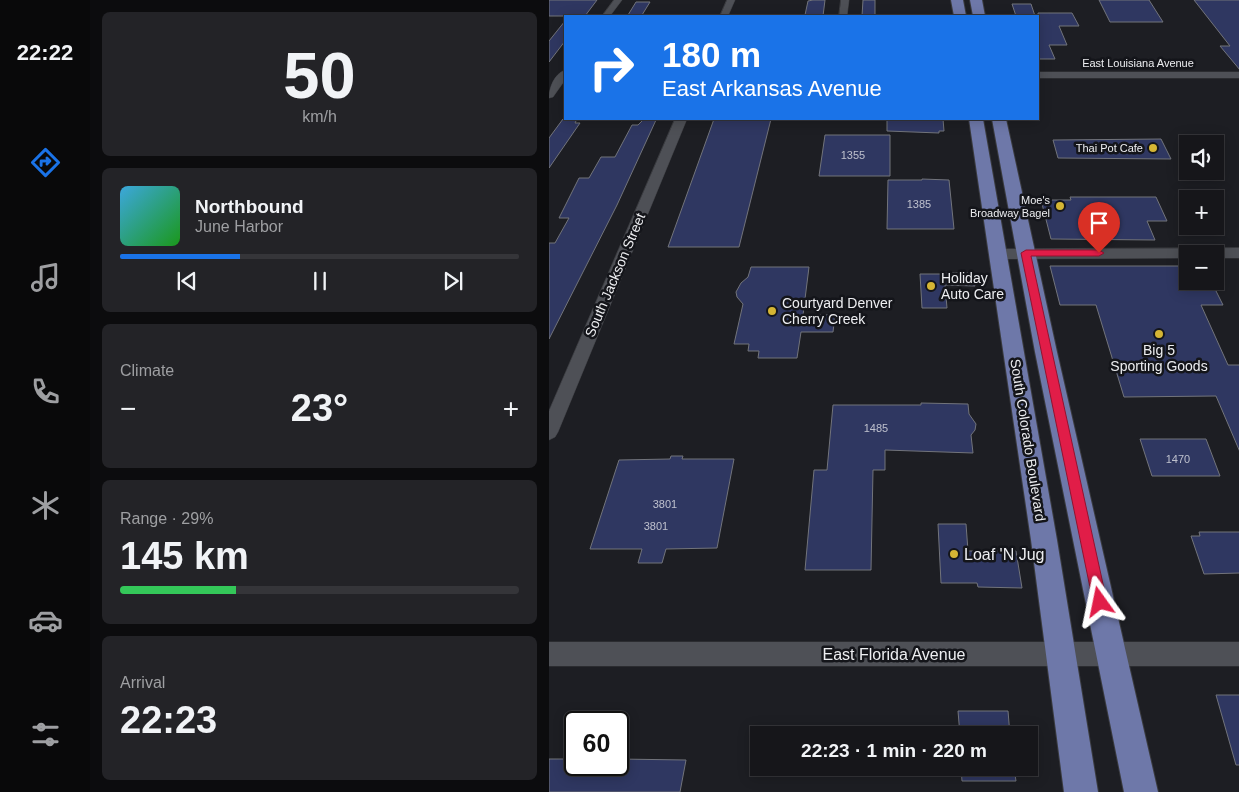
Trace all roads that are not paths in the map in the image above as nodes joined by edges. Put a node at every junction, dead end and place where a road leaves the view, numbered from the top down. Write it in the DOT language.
graph roads {
  1 [pos="618,0"];
  2 [pos="731,0"];
  3 [pos="845,0"];
  4 [pos="957,0"];
  5 [pos="976,0"];
  6 [pos="607,15"];
  7 [pos="724,15"];
  8 [pos="843,15"];
  9 [pos="960,15"];
  10 [pos="979,15"];
  11 [pos="564,74"];
  12 [pos="549,75"];
  13 [pos="564,75"];
  14 [pos="1039,75"];
  15 [pos="1239,75"];
  16 [pos="549,95"];
  17 [pos="681,120"];
  18 [pos="975,120"];
  19 [pos="999,120"];
  20 [pos="1026,253"];
  21 [pos="1239,253"];
  22 [pos="998,254"];
  23 [pos="549,432"];
  24 [pos="1060,653"];
  25 [pos="549,654"];
  26 [pos="1111,654"];
  27 [pos="1239,654"];
  28 [pos="1081,792"];
  29 [pos="1141,792"];
  1 -- 6 [label="street"];
  2 -- 7 [label="street"];
  3 -- 8 [label="street"];
  4 -- 9 [label="main road"];
  5 -- 10 [label="main road"];
  11 -- 12 [label="street"];
  13 -- 16 [label="street"];
  14 -- 15 [label="street, East Louisiana Avenue"];
  17 -- 23 [label="street, South Jackson Street"];
  18 -- 22 [label="main road, South Colorado Boulevard"];
  19 -- 20 [label="main road"];
  20 -- 21 [label="street"];
  20 -- 22 [label="street"];
  20 -- 26 [label="main road"];
  22 -- 24 [label="main road, South Colorado Boulevard"];
  24 -- 25 [label="street, East Florida Avenue"];
  24 -- 26 [label="street, East Florida Avenue"];
  24 -- 28 [label="main road, South Colorado Boulevard"];
  26 -- 27 [label="street, East Florida Avenue"];
  26 -- 29 [label="main road"];
}
